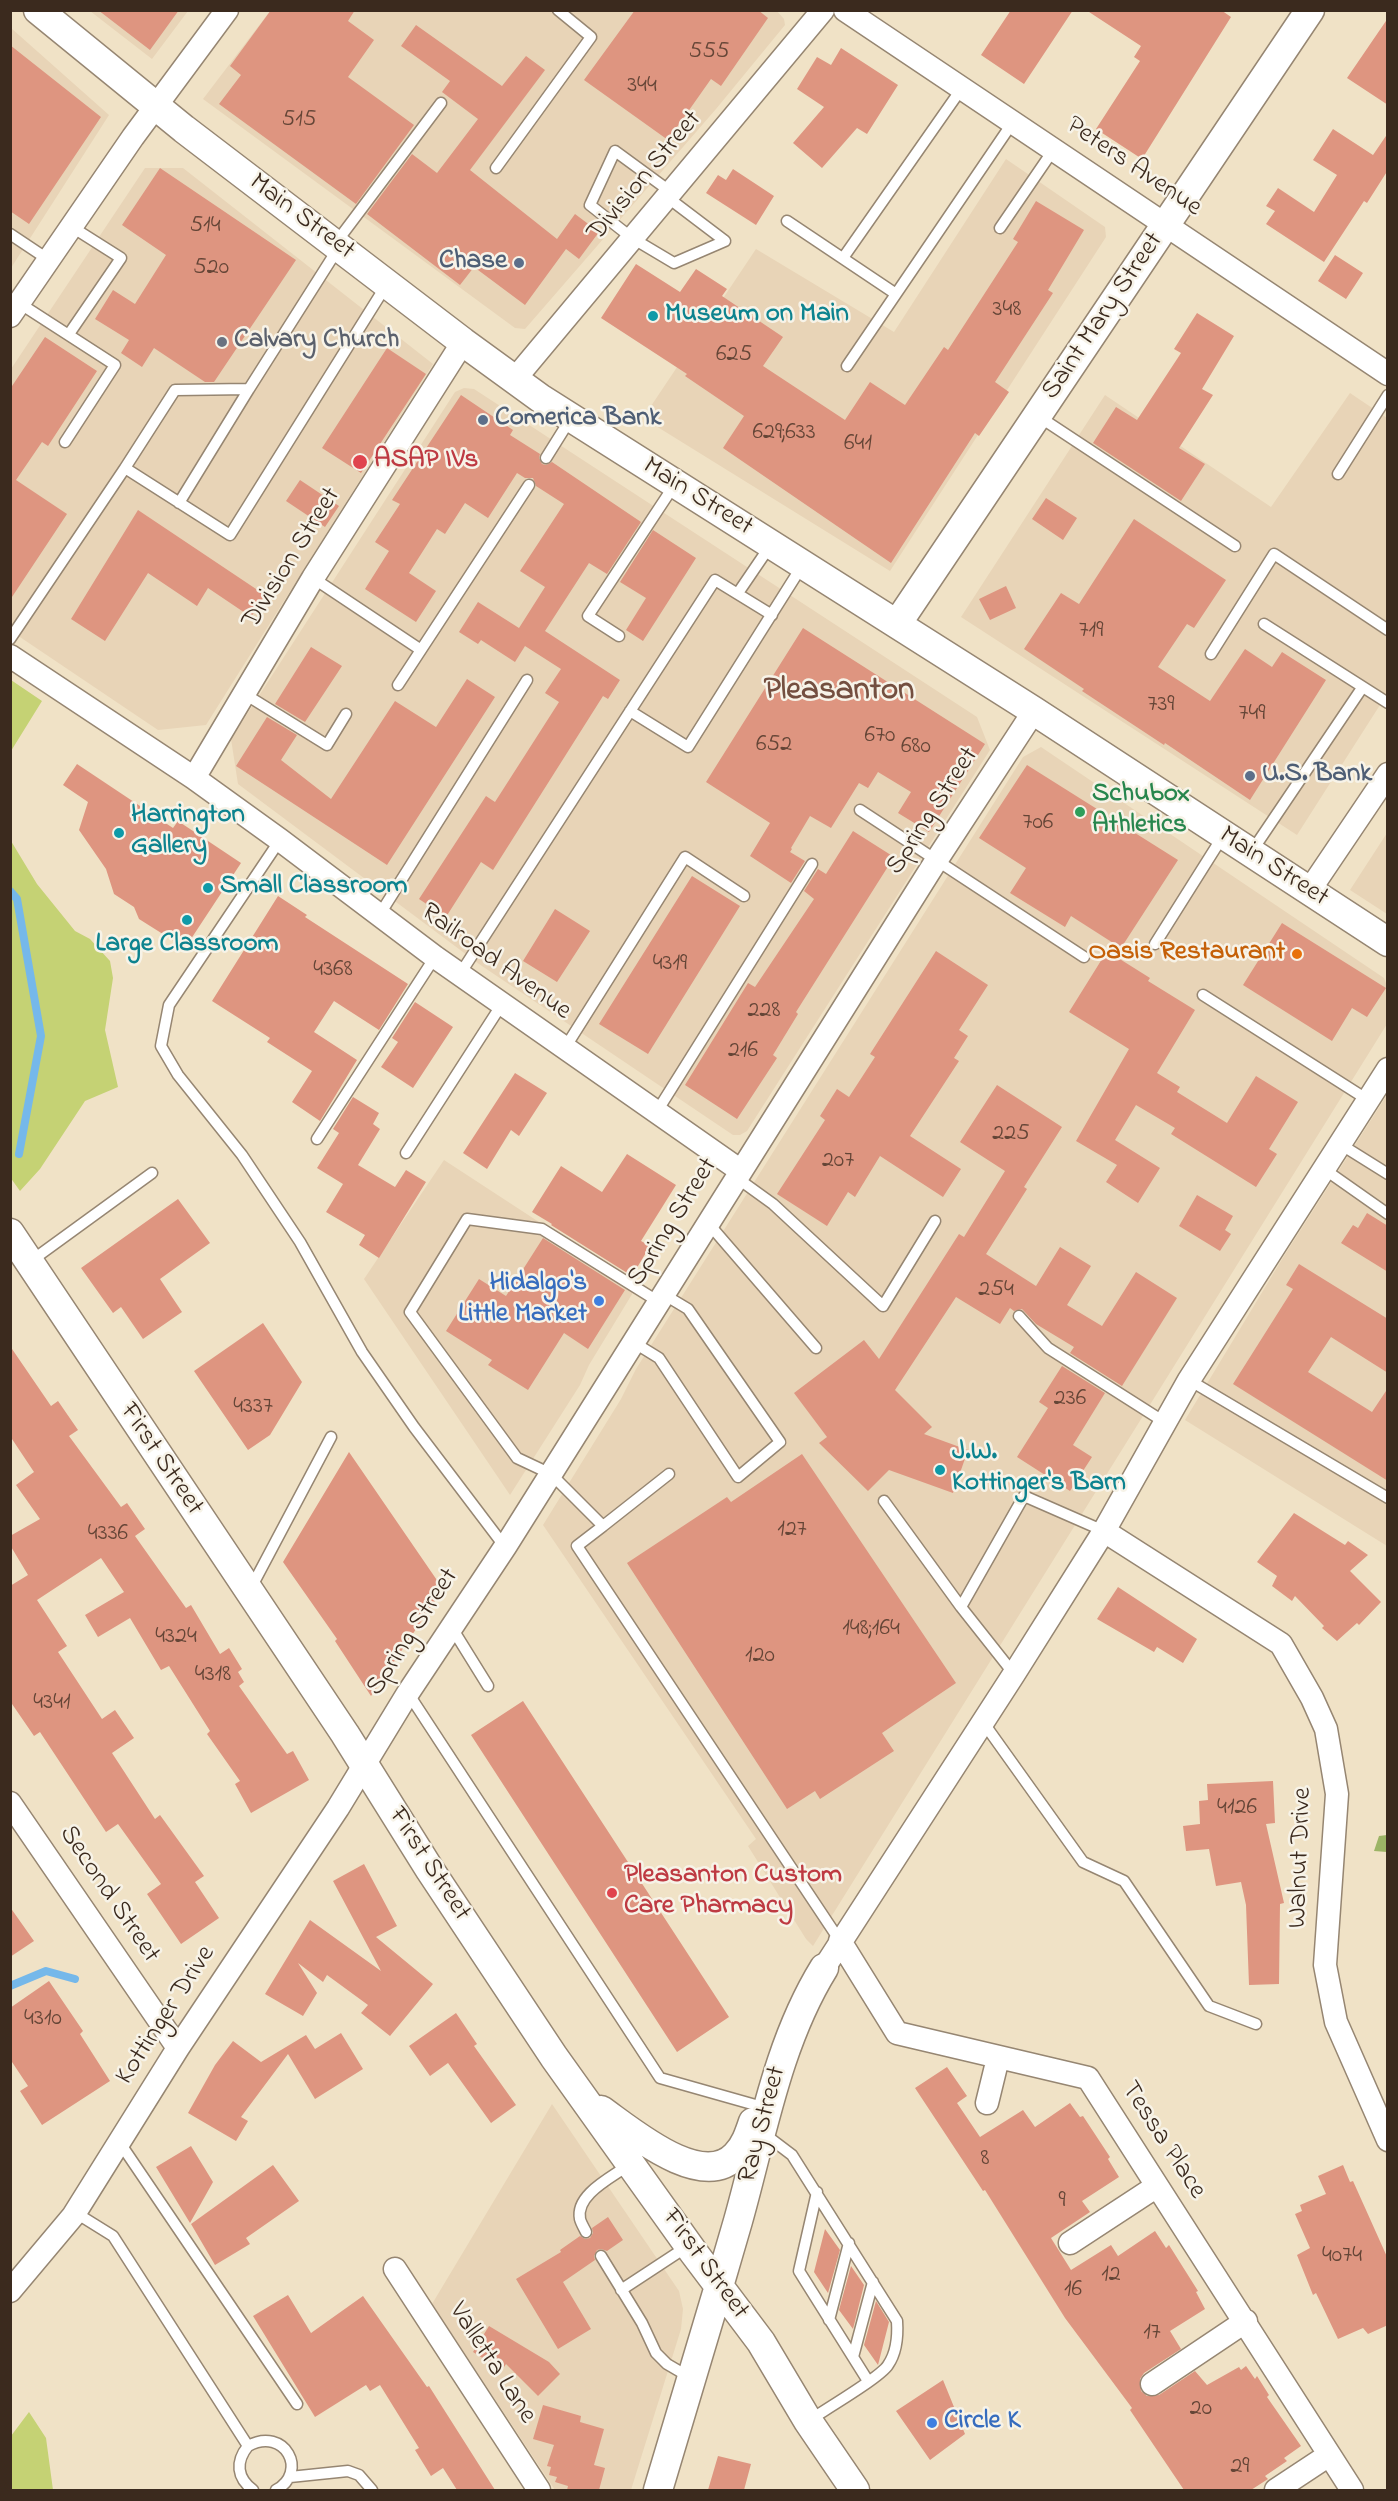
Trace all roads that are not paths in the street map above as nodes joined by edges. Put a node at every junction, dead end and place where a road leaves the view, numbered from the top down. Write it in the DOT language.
graph roads {
  1 [pos="227,10"];
  2 [pos="558,10"];
  3 [pos="823,10"];
  4 [pos="845,10"];
  5 [pos="1310,10"];
  6 [pos="47,13"];
  7 [pos="962,88"];
  8 [pos="441,103"];
  9 [pos="156,107"];
  10 [pos="1013,122"];
  11 [pos="1054,149"];
  12 [pos="496,168"];
  13 [pos="669,194"];
  14 [pos="787,221"];
  15 [pos="1167,224"];
  16 [pos="72,227"];
  17 [pos="1000,228"];
  18 [pos="10,234"];
  19 [pos="632,238"];
  20 [pos="337,246"];
  21 [pos="843,258"];
  22 [pos="49,260"];
  23 [pos="387,284"];
  24 [pos="896,294"];
  25 [pos="15,310"];
  26 [pos="69,334"];
  27 [pos="463,342"];
  28 [pos="847,366"];
  29 [pos="1388,374"];
  30 [pos="514,380"];
  31 [pos="249,389"];
  32 [pos="1388,395"];
  33 [pos="1038,416"];
  34 [pos="572,418"];
  35 [pos="65,442"];
  36 [pos="546,458"];
  37 [pos="125,468"];
  38 [pos="1338,474"];
  39 [pos="675,484"];
  40 [pos="529,485"];
  41 [pos="179,503"];
  42 [pos="771,544"];
  43 [pos="1234,546"];
  44 [pos="803,564"];
  45 [pos="313,579"];
  46 [pos="738,593"];
  47 [pos="772,615"];
  48 [pos="897,624"];
  49 [pos="1264,624"];
  50 [pos="1388,630"];
  51 [pos="619,636"];
  52 [pos="10,639"];
  53 [pos="421,650"];
  54 [pos="1211,654"];
  55 [pos="10,656"];
  56 [pos="528,680"];
  57 [pos="398,685"];
  58 [pos="1362,688"];
  59 [pos="243,693"];
  60 [pos="1388,704"];
  61 [pos="630,711"];
  62 [pos="1034,711"];
  63 [pos="346,714"];
  64 [pos="1388,774"];
  65 [pos="194,778"];
  66 [pos="860,810"];
  67 [pos="1223,836"];
  68 [pos="280,840"];
  69 [pos="1250,853"];
  70 [pos="936,861"];
  71 [pos="812,864"];
  72 [pos="1309,891"];
  73 [pos="744,896"];
  74 [pos="380,914"];
  75 [pos="1388,942"];
  76 [pos="1155,944"];
  77 [pos="435,957"];
  78 [pos="1084,957"];
  79 [pos="460,975"];
  80 [pos="1203,995"];
  81 [pos="502,1004"];
  82 [pos="565,1048"];
  83 [pos="1388,1069"];
  84 [pos="1368,1100"];
  85 [pos="656,1113"];
  86 [pos="317,1140"];
  87 [pos="1340,1144"];
  88 [pos="406,1153"];
  89 [pos="1324,1169"];
  90 [pos="152,1173"];
  91 [pos="1388,1174"];
  92 [pos="739,1175"];
  93 [pos="1388,1214"];
  94 [pos="935,1221"];
  95 [pos="708,1223"];
  96 [pos="10,1233"];
  97 [pos="29,1262"];
  98 [pos="661,1298"];
  99 [pos="1019,1316"];
  100 [pos="633,1342"];
  101 [pos="816,1348"];
  102 [pos="1189,1380"];
  103 [pos="1166,1423"];
  104 [pos="331,1437"];
  105 [pos="551,1474"];
  106 [pos="669,1474"];
  107 [pos="1388,1498"];
  108 [pos="884,1501"];
  109 [pos="603,1526"];
  110 [pos="1104,1531"];
  111 [pos="505,1547"];
  112 [pos="249,1592"];
  113 [pos="960,1607"];
  114 [pos="452,1628"];
  115 [pos="1014,1674"];
  116 [pos="488,1686"];
  117 [pos="408,1693"];
  118 [pos="982,1722"];
  119 [pos="364,1766"];
  120 [pos="10,1803"];
  121 [pos="840,1941"];
  122 [pos="824,1968"];
  123 [pos="1256,2024"];
  124 [pos="178,2048"];
  125 [pos="998,2058"];
  126 [pos="585,2100"];
  127 [pos="987,2103"];
  128 [pos="761,2119"];
  129 [pos="1388,2140"];
  130 [pos="120,2143"];
  131 [pos="630,2164"];
  132 [pos="1157,2186"];
  133 [pos="817,2192"];
  134 [pos="76,2213"];
  135 [pos="586,2232"];
  136 [pos="849,2243"];
  137 [pos="1070,2243"];
  138 [pos="688,2246"];
  139 [pos="601,2256"];
  140 [pos="395,2269"];
  141 [pos="873,2282"];
  142 [pos="719,2287"];
  143 [pos="621,2290"];
  144 [pos="10,2291"];
  145 [pos="829,2320"];
  146 [pos="1246,2321"];
  147 [pos="852,2357"];
  148 [pos="692,2379"];
  149 [pos="868,2381"];
  150 [pos="1152,2384"];
  151 [pos="297,2404"];
  152 [pos="808,2421"];
  153 [pos="248,2446"];
  154 [pos="1329,2455"];
  155 [pos="290,2477"];
  156 [pos="253,2490"];
  157 [pos="276,2490"];
  158 [pos="372,2490"];
  159 [pos="539,2490"];
  160 [pos="658,2490"];
  161 [pos="855,2490"];
  162 [pos="1275,2490"];
  163 [pos="1352,2490"];
  1 -- 9 [label="street"];
  2 -- 12 [label="lane"];
  3 -- 13 [label="street, Division Street"];
  4 -- 7 [label="street, Peters Avenue"];
  5 -- 15 [label="street, Saint Mary Street"];
  6 -- 9 [label="street, Main Street"];
  7 -- 10 [label="street, Peters Avenue"];
  7 -- 21 [label="lane"];
  8 -- 20 [label="lane"];
  9 -- 16 [label="street"];
  9 -- 20 [label="street, Main Street"];
  10 -- 11 [label="street, Peters Avenue"];
  10 -- 24 [label="lane"];
  11 -- 15 [label="street, Peters Avenue"];
  11 -- 17 [label="lane"];
  13 -- 19 [label="street, Division Street"];
  13 -- 19 [label="lane"];
  13 -- 19 [label="lane"];
  14 -- 21 [label="lane"];
  15 -- 29 [label="street, Peters Avenue"];
  15 -- 33 [label="street, Saint Mary Street"];
  16 -- 22 [label="street"];
  16 -- 26 [label="lane"];
  18 -- 22 [label="lane"];
  19 -- 30 [label="street, Division Street"];
  20 -- 23 [label="street, Main Street"];
  20 -- 31 [label="lane"];
  21 -- 24 [label="lane"];
  22 -- 25 [label="street"];
  23 -- 27 [label="street, Main Street"];
  23 -- 41 [label="lane"];
  24 -- 28 [label="lane"];
  25 -- 26 [label="lane"];
  26 -- 35 [label="lane"];
  27 -- 30 [label="street, Main Street"];
  27 -- 45 [label="street, Division Street"];
  30 -- 34 [label="street, Main Street"];
  31 -- 37 [label="lane"];
  31 -- 41 [label="lane"];
  32 -- 38 [label="lane"];
  33 -- 43 [label="lane"];
  33 -- 48 [label="street, Saint Mary Street"];
  34 -- 36 [label="lane"];
  34 -- 39 [label="street, Main Street"];
  37 -- 41 [label="lane"];
  37 -- 52 [label="lane"];
  39 -- 42 [label="street, Main Street"];
  39 -- 51 [label="lane"];
  40 -- 53 [label="lane"];
  42 -- 44 [label="street, Main Street"];
  42 -- 46 [label="lane"];
  44 -- 47 [label="lane"];
  44 -- 48 [label="street, Main Street"];
  45 -- 53 [label="lane"];
  45 -- 59 [label="street, Division Street"];
  46 -- 47 [label="lane"];
  46 -- 61 [label="lane"];
  47 -- 61 [label="lane"];
  48 -- 62 [label="street, Main Street"];
  49 -- 58 [label="lane"];
  50 -- 54 [label="lane"];
  53 -- 57 [label="lane"];
  55 -- 65 [label="street, Railroad Avenue"];
  56 -- 74 [label="lane"];
  58 -- 60 [label="lane"];
  58 -- 69 [label="lane"];
  59 -- 63 [label="lane"];
  59 -- 65 [label="street, Division Street"];
  61 -- 79 [label="lane"];
  62 -- 67 [label="street, Main Street"];
  62 -- 70 [label="street, Spring Street"];
  64 -- 72 [label="street"];
  65 -- 68 [label="street, Railroad Avenue"];
  66 -- 70 [label="lane"];
  67 -- 69 [label="street, Main Street"];
  67 -- 76 [label="lane"];
  68 -- 74 [label="street, Railroad Avenue"];
  68 -- 111 [label="lane"];
  69 -- 72 [label="street, Main Street"];
  70 -- 78 [label="lane"];
  70 -- 92 [label="street, Spring Street"];
  71 -- 85 [label="lane"];
  72 -- 75 [label="street, Main Street"];
  73 -- 82 [label="lane"];
  74 -- 77 [label="street, Railroad Avenue"];
  77 -- 79 [label="street, Railroad Avenue"];
  77 -- 86 [label="lane"];
  79 -- 81 [label="street, Railroad Avenue"];
  80 -- 84 [label="lane"];
  81 -- 82 [label="street, Railroad Avenue"];
  81 -- 88 [label="lane"];
  82 -- 85 [label="street, Railroad Avenue"];
  83 -- 84 [label="street"];
  84 -- 87 [label="street"];
  85 -- 92 [label="street, Railroad Avenue"];
  87 -- 89 [label="street"];
  87 -- 91 [label="lane"];
  89 -- 93 [label="lane"];
  89 -- 102 [label="street"];
  90 -- 97 [label="lane"];
  92 -- 94 [label="lane"];
  92 -- 95 [label="street, Spring Street"];
  95 -- 98 [label="street, Spring Street"];
  95 -- 101 [label="lane"];
  96 -- 97 [label="street, First Street"];
  97 -- 112 [label="street, First Street"];
  98 -- 100 [label="street, Spring Street"];
  98 -- 100 [label="lane"];
  98 -- 105 [label="lane"];
  99 -- 103 [label="lane"];
  100 -- 105 [label="street, Spring Street"];
  102 -- 103 [label="street"];
  102 -- 107 [label="lane"];
  103 -- 110 [label="street"];
  104 -- 112 [label="lane"];
  105 -- 109 [label="lane"];
  105 -- 111 [label="street, Spring Street"];
  106 -- 109 [label="lane"];
  108 -- 113 [label="lane"];
  109 -- 121 [label="lane"];
  110 -- 113 [label="lane"];
  110 -- 115 [label="street"];
  110 -- 129 [label="street, Walnut Drive"];
  111 -- 114 [label="street, Spring Street"];
  112 -- 119 [label="street, First Street"];
  113 -- 115 [label="lane"];
  114 -- 116 [label="lane"];
  114 -- 117 [label="street, Spring Street"];
  115 -- 118 [label="street"];
  117 -- 119 [label="street, Spring Street"];
  117 -- 128 [label="lane"];
  118 -- 121 [label="street"];
  118 -- 123 [label="lane"];
  119 -- 124 [label="street, Kottinger Drive"];
  119 -- 126 [label="street, First Street"];
  120 -- 124 [label="street, Second Street"];
  121 -- 122 [label="street"];
  121 -- 125 [label="street, Tessa Place"];
  122 -- 128 [label="street, Ray Street"];
  124 -- 130 [label="street, Kottinger Drive"];
  125 -- 127 [label="street"];
  125 -- 132 [label="street, Tessa Place"];
  126 -- 128 [label="street"];
  126 -- 131 [label="street, First Street"];
  128 -- 133 [label="lane"];
  128 -- 142 [label="street, Ray Street"];
  130 -- 134 [label="street, Kottinger Drive"];
  130 -- 151 [label="lane"];
  131 -- 135 [label="lane"];
  131 -- 138 [label="street, First Street"];
  132 -- 137 [label="street"];
  132 -- 146 [label="street, Tessa Place"];
  133 -- 136 [label="lane"];
  133 -- 145 [label="lane"];
  134 -- 144 [label="street, Kottinger Drive"];
  134 -- 153 [label="lane"];
  136 -- 141 [label="lane"];
  136 -- 145 [label="lane"];
  138 -- 142 [label="street, First Street"];
  138 -- 143 [label="lane"];
  139 -- 143 [label="lane"];
  140 -- 159 [label="street, Valletta Lane"];
  141 -- 147 [label="lane"];
  141 -- 149 [label="lane"];
  142 -- 148 [label="street, Ray Street"];
  142 -- 152 [label="street, First Street"];
  143 -- 148 [label="lane"];
  145 -- 147 [label="lane"];
  146 -- 150 [label="street"];
  146 -- 154 [label="street, Tessa Place"];
  147 -- 149 [label="lane"];
  148 -- 160 [label="street, Ray Street"];
  149 -- 152 [label="lane"];
  152 -- 161 [label="street, First Street"];
  153 -- 155 [label="lane"];
  153 -- 156 [label="lane"];
  154 -- 162 [label="street"];
  154 -- 163 [label="street, Tessa Place"];
  155 -- 157 [label="lane"];
  155 -- 158 [label="lane"];
}
